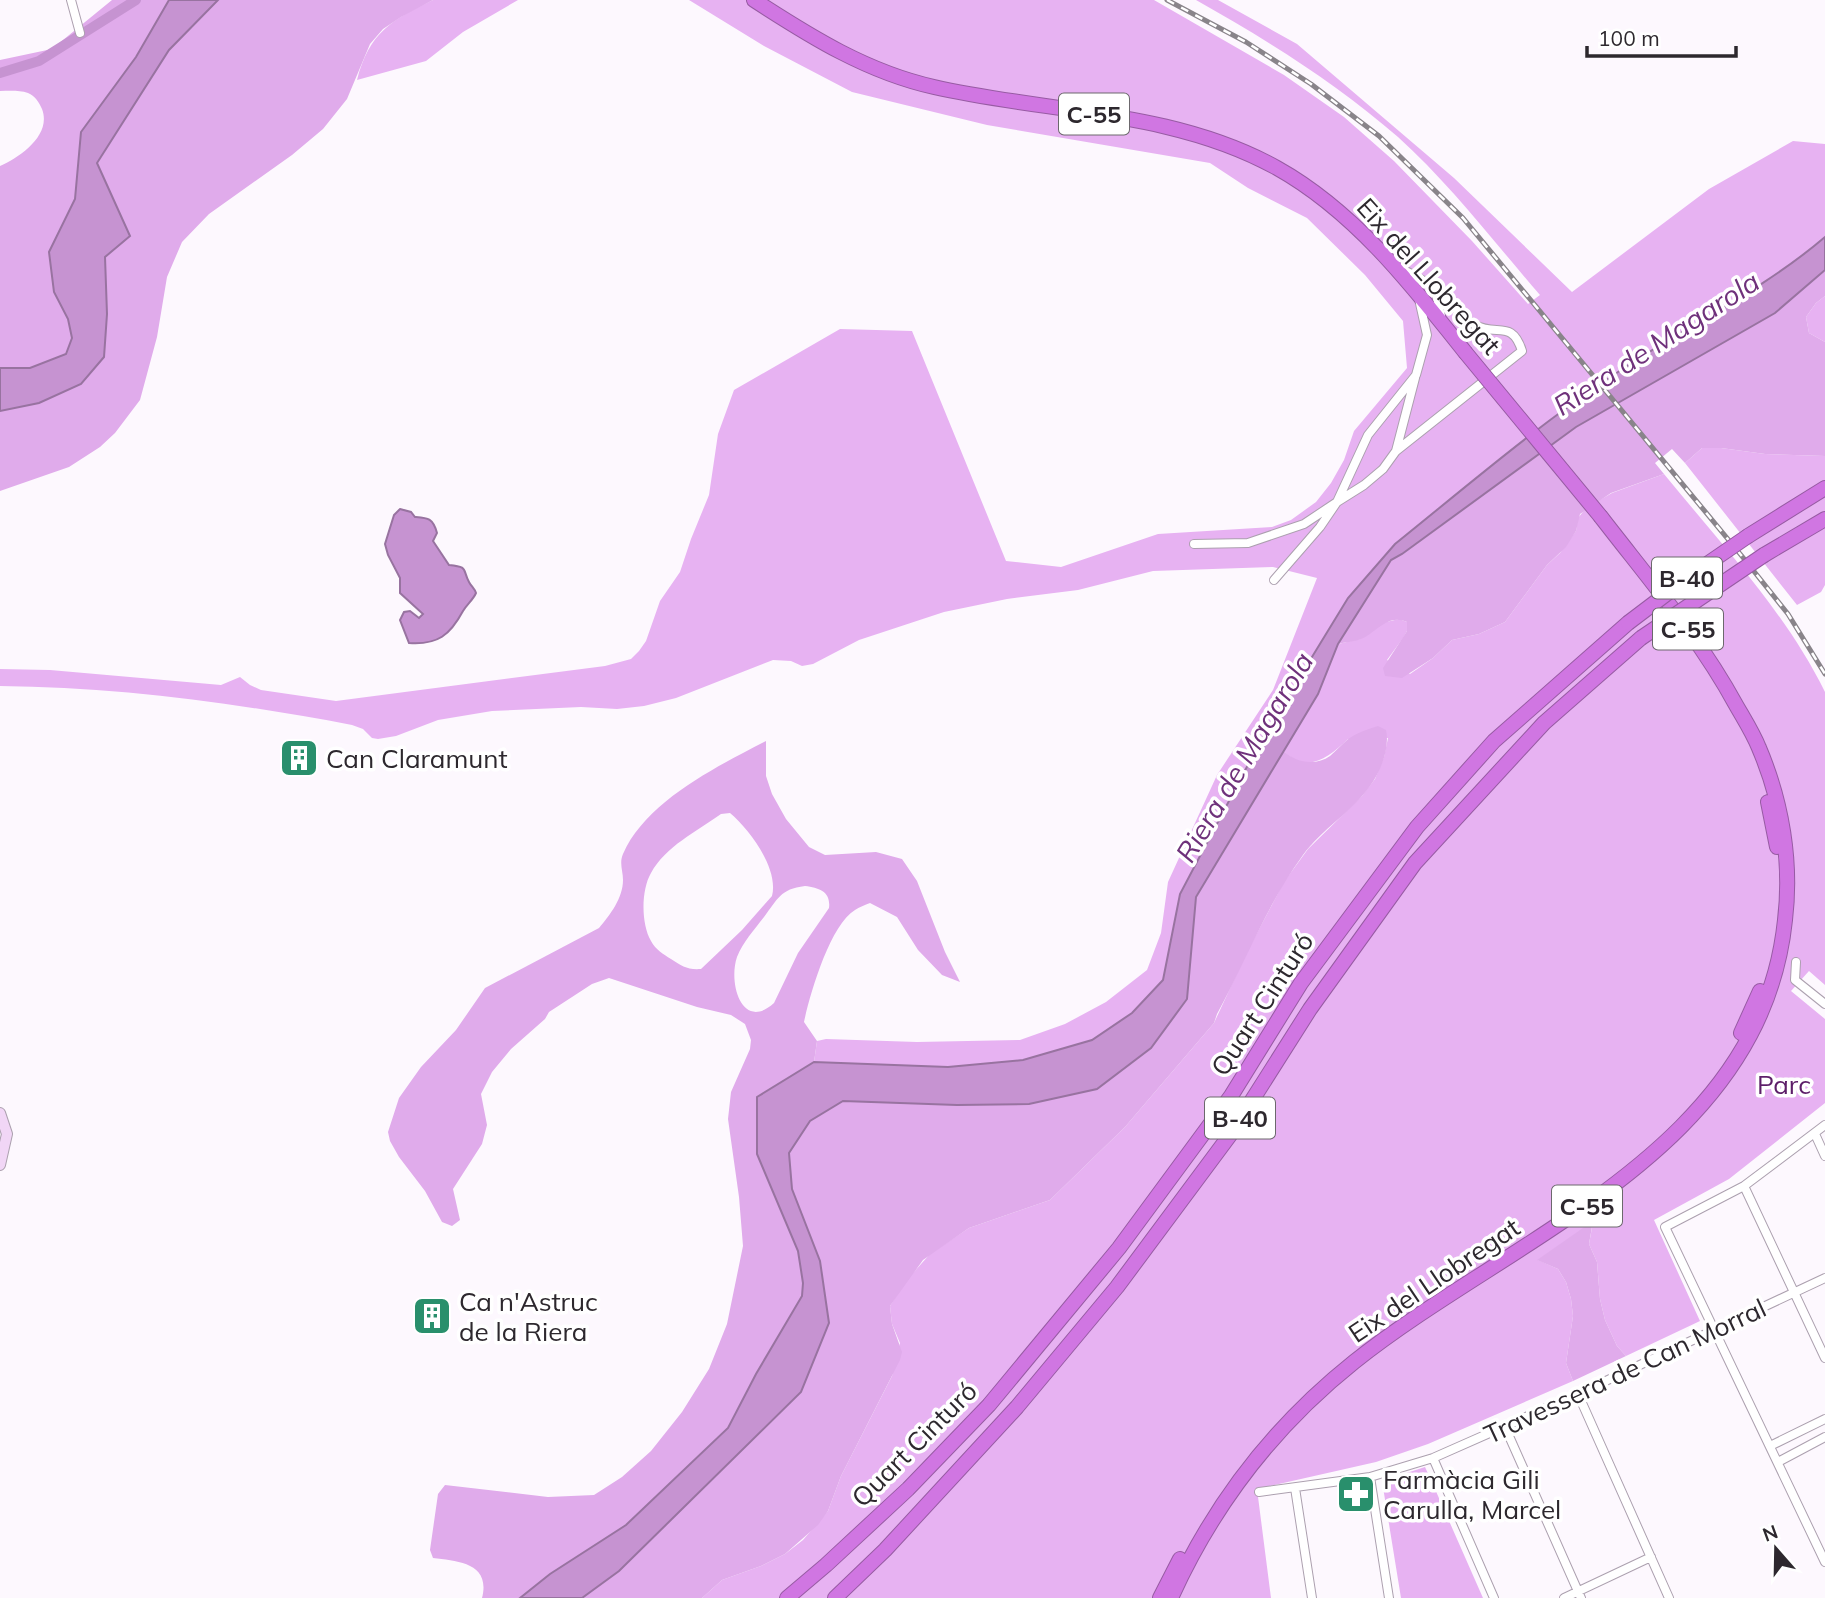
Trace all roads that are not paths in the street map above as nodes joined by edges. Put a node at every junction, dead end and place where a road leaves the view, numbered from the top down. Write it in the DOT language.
graph roads {
  1 [pos="71,0"];
  2 [pos="754,0"];
  3 [pos="80,33"];
  4 [pos="1387,260"];
  5 [pos="1435,288"];
  6 [pos="1417,294"];
  7 [pos="1446,328"];
  8 [pos="1427,335"];
  9 [pos="1416,375"];
  10 [pos="1396,452"];
  11 [pos="1823,489"];
  12 [pos="1337,502"];
  13 [pos="1825,519"];
  14 [pos="1194,544"];
  15 [pos="1274,580"];
  16 [pos="1737,707"];
  17 [pos="1796,962"];
  18 [pos="1825,1004"];
  19 [pos="0,1113"];
  20 [pos="1825,1125"];
  21 [pos="1815,1134"];
  22 [pos="1825,1156"];
  23 [pos="0,1165"];
  24 [pos="1744,1186"];
  25 [pos="1825,1278"];
  26 [pos="1793,1293"];
  27 [pos="1715,1331"];
  28 [pos="1825,1358"];
  29 [pos="1578,1394"];
  30 [pos="1825,1419"];
  31 [pos="1505,1427"];
  32 [pos="1825,1437"];
  33 [pos="1770,1446"];
  34 [pos="1433,1458"];
  35 [pos="1778,1462"];
  36 [pos="1370,1476"];
  37 [pos="1295,1488"];
  38 [pos="1259,1492"];
  39 [pos="1651,1557"];
  40 [pos="1825,1562"];
  41 [pos="1579,1595"];
  42 [pos="787,1598"];
  43 [pos="835,1598"];
  44 [pos="1160,1598"];
  45 [pos="1171,1598"];
  46 [pos="1312,1598"];
  47 [pos="1389,1598"];
  48 [pos="1494,1598"];
  49 [pos="1564,1598"];
  50 [pos="1670,1598"];
  1 -- 3 [label="street"];
  2 -- 4 [label="highway, Eix del Llobregat / C-55"];
  4 -- 5 [label="street"];
  4 -- 6 [label="highway, Eix del Llobregat / C-55"];
  5 -- 7 [label="street"];
  5 -- 10 [label="street"];
  6 -- 7 [label="highway, Eix del Llobregat / C-55"];
  6 -- 8 [label="street"];
  7 -- 8 [label="street"];
  7 -- 16 [label="highway, Eix del Llobregat / C-55, bridge"];
  8 -- 9 [label="street"];
  9 -- 10 [label="street"];
  9 -- 12 [label="street"];
  10 -- 12 [label="street"];
  11 -- 42 [label="highway, Quart Cinturó / B-40, bridge"];
  12 -- 14 [label="street"];
  12 -- 15 [label="street"];
  13 -- 43 [label="highway, Quart Cinturó / B-40, bridge"];
  16 -- 44 [label="highway, Eix del Llobregat / C-55"];
  16 -- 45 [label="highway, Eix del Llobregat / C-55"];
  17 -- 18 [label="street"];
  19 -- 23 [label="main road"];
  20 -- 21 [label="street"];
  21 -- 22 [label="street"];
  21 -- 24 [label="street"];
  24 -- 26 [label="street"];
  24 -- 27 [label="street"];
  25 -- 26 [label="street, Travessera de Can Morral"];
  26 -- 27 [label="street, Travessera de Can Morral"];
  26 -- 28 [label="street"];
  27 -- 29 [label="street, Travessera de Can Morral"];
  27 -- 33 [label="street"];
  29 -- 31 [label="street, Travessera de Can Morral"];
  29 -- 39 [label="street"];
  30 -- 33 [label="street"];
  31 -- 34 [label="street, Travessera de Can Morral"];
  31 -- 41 [label="street"];
  32 -- 35 [label="street"];
  33 -- 35 [label="street"];
  34 -- 36 [label="street, Travessera de Can Morral"];
  34 -- 48 [label="street"];
  35 -- 40 [label="street"];
  36 -- 37 [label="street, Travessera de Can Morral"];
  36 -- 47 [label="street"];
  37 -- 38 [label="street, Travessera de Can Morral"];
  37 -- 46 [label="street"];
  39 -- 41 [label="street"];
  39 -- 50 [label="street"];
  41 -- 49 [label="street"];
}
